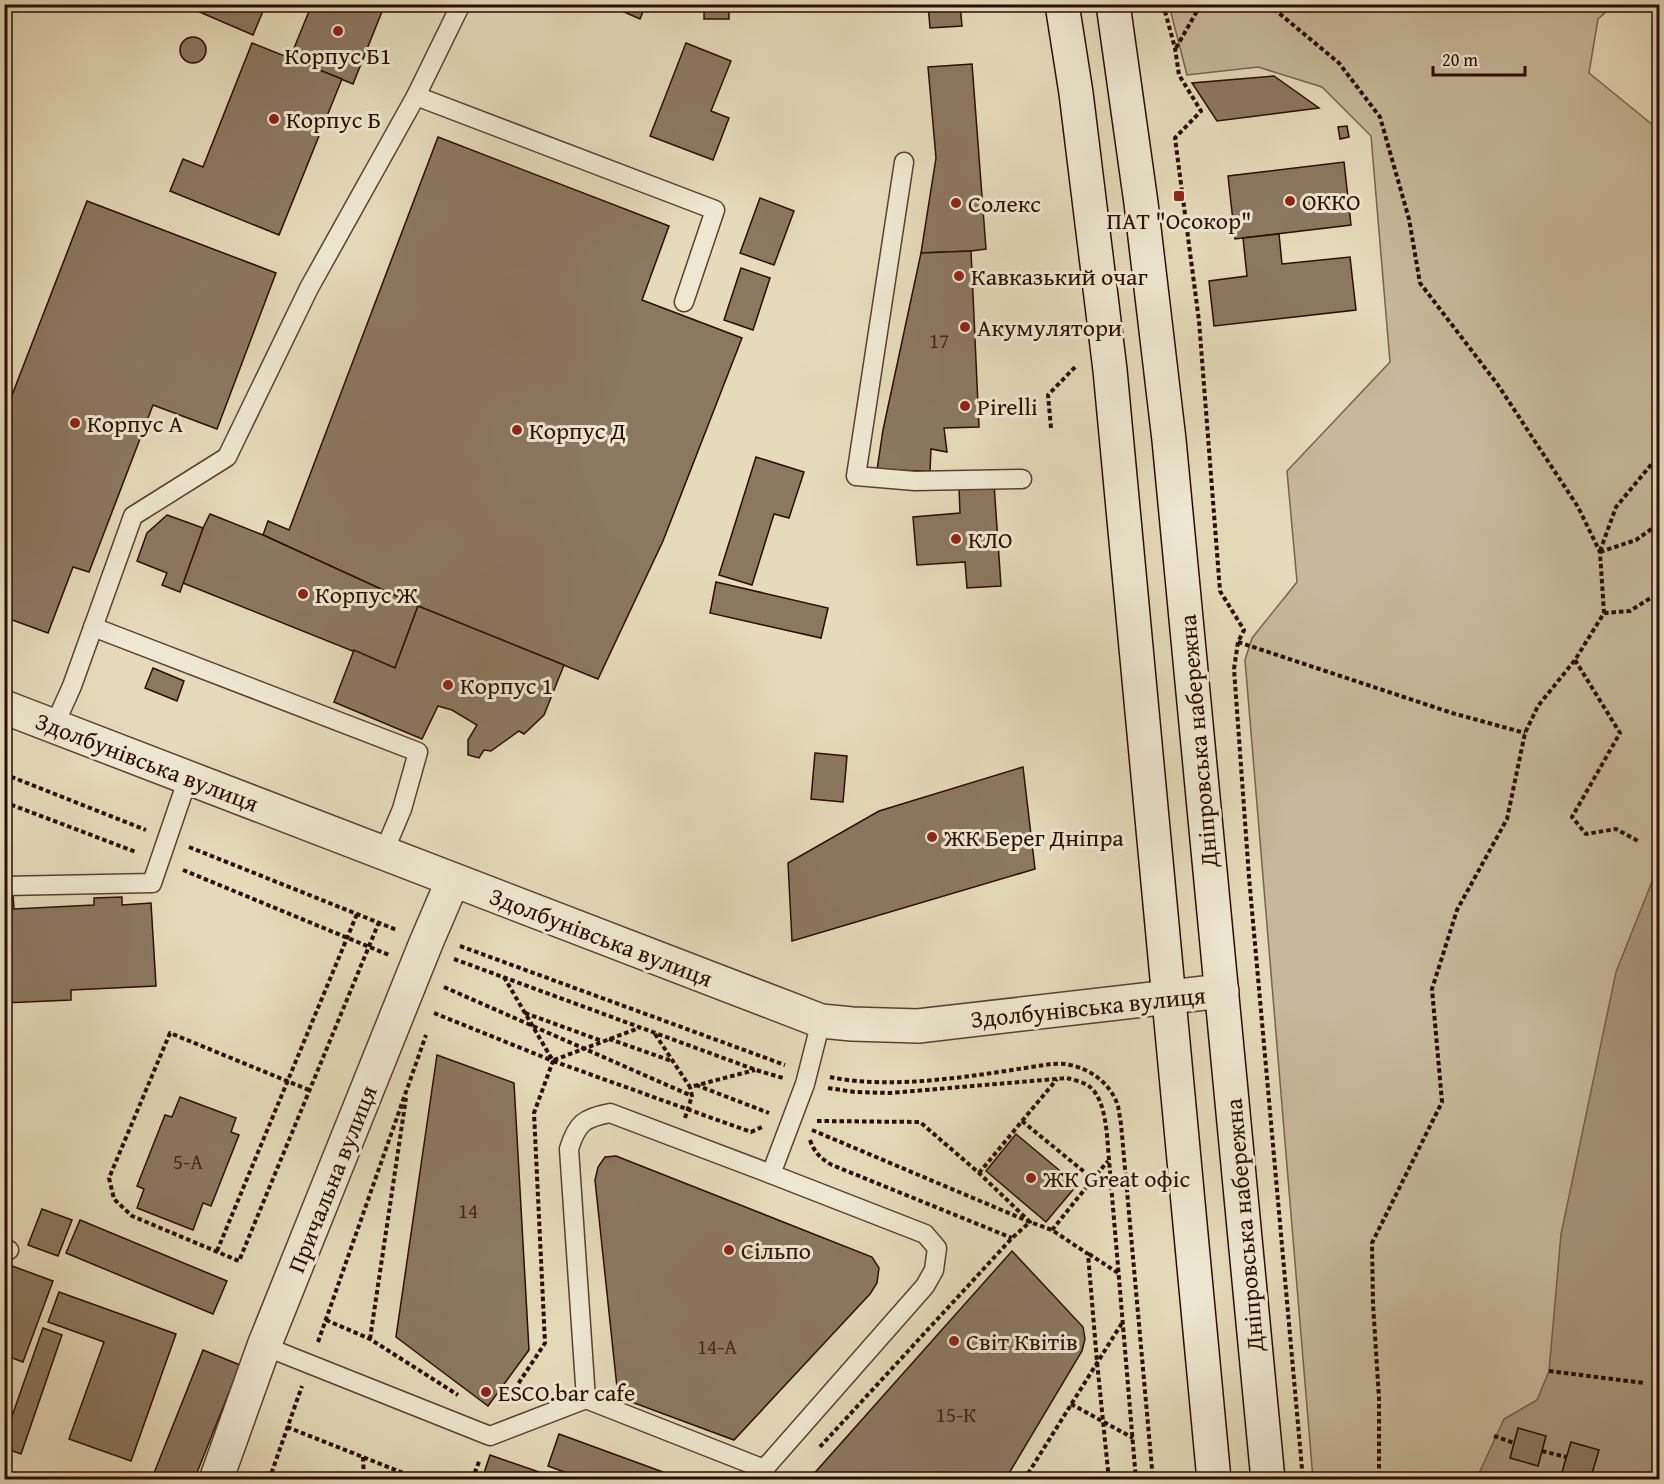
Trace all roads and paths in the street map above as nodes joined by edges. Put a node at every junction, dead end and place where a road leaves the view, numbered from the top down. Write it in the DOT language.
graph roads {
  1 [pos="461,4"];
  2 [pos="1062,4"];
  3 [pos="1113,4"];
  4 [pos="1163,4"];
  5 [pos="1201,4"];
  6 [pos="1268,4"];
  7 [pos="1175,48"];
  8 [pos="416,96"];
  9 [pos="904,162"];
  10 [pos="684,302"];
  11 [pos="1076,355"];
  12 [pos="1051,428"];
  13 [pos="1659,454"];
  14 [pos="1022,478"];
  15 [pos="1659,523"];
  16 [pos="1600,552"];
  17 [pos="1659,592"];
  18 [pos="1604,612"];
  19 [pos="93,627"];
  20 [pos="1238,642"];
  21 [pos="1575,660"];
  22 [pos="4,707"];
  23 [pos="54,726"];
  24 [pos="1525,733"];
  25 [pos="4,774"];
  26 [pos="188,778"];
  27 [pos="4,802"];
  28 [pos="168,838"];
  29 [pos="1640,842"];
  30 [pos="383,854"];
  31 [pos="160,860"];
  32 [pos="453,880"];
  33 [pos="4,886"];
  34 [pos="357,914"];
  35 [pos="379,922"];
  36 [pos="346,937"];
  37 [pos="368,946"];
  38 [pos="437,959"];
  39 [pos="450,968"];
  40 [pos="503,976"];
  41 [pos="444,987"];
  42 [pos="1222,992"];
  43 [pos="440,995"];
  44 [pos="1169,998"];
  45 [pos="437,1004"];
  46 [pos="434,1013"];
  47 [pos="525,1013"];
  48 [pos="821,1021"];
  49 [pos="430,1023"];
  50 [pos="532,1026"];
  51 [pos="640,1028"];
  52 [pos="653,1032"];
  53 [pos="426,1034"];
  54 [pos="609,1039"];
  55 [pos="603,1042"];
  56 [pos="584,1049"];
  57 [pos="553,1061"];
  58 [pos="673,1061"];
  59 [pos="756,1070"];
  60 [pos="806,1078"];
  61 [pos="1057,1078"];
  62 [pos="287,1081"];
  63 [pos="696,1085"];
  64 [pos="690,1086"];
  65 [pos="408,1088"];
  66 [pos="783,1088"];
  67 [pos="309,1090"];
  68 [pos="692,1096"];
  69 [pos="775,1105"];
  70 [pos="688,1110"];
  71 [pos="771,1114"];
  72 [pos="1022,1121"];
  73 [pos="810,1129"];
  74 [pos="677,1138"];
  75 [pos="1109,1160"];
  76 [pos="979,1173"];
  77 [pos="771,1174"];
  78 [pos="1093,1179"];
  79 [pos="1030,1222"];
  80 [pos="1052,1230"];
  81 [pos="1012,1239"];
  82 [pos="217,1251"];
  83 [pos="1088,1254"];
  84 [pos="1118,1273"];
  85 [pos="326,1320"];
  86 [pos="1122,1322"];
  87 [pos="370,1339"];
  88 [pos="264,1346"];
  89 [pos="1097,1362"];
  90 [pos="310,1364"];
  91 [pos="1549,1371"];
  92 [pos="1644,1383"];
  93 [pos="464,1398"];
  94 [pos="586,1399"];
  95 [pos="1071,1404"];
  96 [pos="499,1412"];
  97 [pos="1103,1422"];
  98 [pos="287,1427"];
  99 [pos="1494,1436"];
  100 [pos="1133,1438"];
  101 [pos="1514,1443"];
  102 [pos="1542,1451"];
  103 [pos="812,1456"];
  104 [pos="363,1457"];
  105 [pos="1566,1457"];
  106 [pos="400,1472"];
  107 [pos="766,1474"];
  108 [pos="216,1479"];
  109 [pos="268,1479"];
  110 [pos="364,1479"];
  111 [pos="401,1479"];
  112 [pos="421,1479"];
  113 [pos="1024,1479"];
  114 [pos="1109,1479"];
  115 [pos="1136,1479"];
  116 [pos="1153,1479"];
  117 [pos="1214,1479"];
  118 [pos="1268,1479"];
  119 [pos="1303,1479"];
  120 [pos="1379,1479"];
  1 -- 8 [label="lane"];
  2 -- 44 [label="main road"];
  3 -- 42 [label="main road, Дніпровська набережна"];
  4 -- 7 [label="path"];
  5 -- 7 [label="path"];
  6 -- 16 [label="path"];
  7 -- 20 [label="path"];
  8 -- 10 [label="lane"];
  8 -- 19 [label="lane"];
  9 -- 14 [label="lane"];
  11 -- 12 [label="path"];
  13 -- 16 [label="path"];
  15 -- 16 [label="path"];
  16 -- 18 [label="path"];
  17 -- 18 [label="path"];
  18 -- 21 [label="path"];
  19 -- 23 [label="lane"];
  19 -- 30 [label="lane"];
  20 -- 24 [label="path"];
  20 -- 119 [label="path"];
  21 -- 24 [label="path"];
  21 -- 29 [label="path"];
  22 -- 23 [label="main road, Здолбунівська вулиця"];
  23 -- 26 [label="main road, Здолбунівська вулиця"];
  24 -- 120 [label="path"];
  25 -- 28 [label="path"];
  26 -- 28 [label="lane"];
  26 -- 30 [label="main road, Здолбунівська вулиця"];
  27 -- 31 [label="path"];
  28 -- 31 [label="lane"];
  28 -- 34 [label="path"];
  30 -- 32 [label="main road, Здолбунівська вулиця"];
  31 -- 33 [label="lane"];
  31 -- 36 [label="path"];
  32 -- 38 [label="main road, Причальна вулиця"];
  32 -- 48 [label="main road, Здолбунівська вулиця"];
  34 -- 35 [label="path"];
  34 -- 36 [label="path"];
  35 -- 37 [label="path"];
  35 -- 38 [label="path"];
  36 -- 37 [label="path"];
  36 -- 62 [label="path"];
  37 -- 38 [label="path"];
  37 -- 67 [label="path"];
  38 -- 39 [label="path"];
  38 -- 40 [label="path"];
  38 -- 41 [label="path"];
  38 -- 60 [label="path"];
  38 -- 88 [label="main road, Причальна вулиця"];
  40 -- 47 [label="path"];
  40 -- 51 [label="path"];
  41 -- 43 [label="path"];
  41 -- 50 [label="path"];
  42 -- 44 [label="main road, Здолбунівська вулиця"];
  42 -- 118 [label="main road, Дніпровська набережна"];
  44 -- 48 [label="main road, Здолбунівська вулиця"];
  44 -- 117 [label="main road"];
  45 -- 46 [label="path"];
  46 -- 49 [label="path"];
  46 -- 57 [label="path"];
  47 -- 50 [label="path"];
  47 -- 55 [label="path"];
  48 -- 60 [label="lane"];
  50 -- 56 [label="path"];
  50 -- 57 [label="path"];
  51 -- 52 [label="path"];
  51 -- 54 [label="path"];
  52 -- 58 [label="path"];
  52 -- 59 [label="path"];
  53 -- 65 [label="path"];
  54 -- 55 [label="path"];
  54 -- 58 [label="path"];
  55 -- 56 [label="path"];
  56 -- 57 [label="path"];
  56 -- 68 [label="path"];
  57 -- 70 [label="path"];
  57 -- 96 [label="path"];
  58 -- 64 [label="path"];
  59 -- 63 [label="path"];
  59 -- 66 [label="path"];
  60 -- 61 [label="path"];
  60 -- 77 [label="lane"];
  60 -- 116 [label="path"];
  61 -- 72 [label="path"];
  61 -- 75 [label="path"];
  62 -- 67 [label="path"];
  62 -- 82 [label="path"];
  62 -- 82 [label="path"];
  63 -- 64 [label="path"];
  63 -- 71 [label="path"];
  64 -- 68 [label="path"];
  65 -- 85 [label="path"];
  65 -- 87 [label="path"];
  67 -- 82 [label="path"];
  68 -- 70 [label="path"];
  69 -- 71 [label="path"];
  70 -- 71 [label="path"];
  70 -- 74 [label="path"];
  72 -- 76 [label="path"];
  72 -- 78 [label="path"];
  73 -- 76 [label="path"];
  73 -- 79 [label="path"];
  73 -- 81 [label="path"];
  74 -- 77 [label="lane"];
  74 -- 94 [label="lane"];
  75 -- 78 [label="path"];
  75 -- 84 [label="path"];
  76 -- 79 [label="path"];
  77 -- 107 [label="lane"];
  78 -- 80 [label="path"];
  79 -- 80 [label="path"];
  79 -- 81 [label="path"];
  80 -- 83 [label="path"];
  81 -- 103 [label="path"];
  83 -- 84 [label="path"];
  83 -- 89 [label="path"];
  84 -- 86 [label="path"];
  85 -- 87 [label="path"];
  85 -- 90 [label="path"];
  86 -- 89 [label="path"];
  86 -- 100 [label="path"];
  87 -- 93 [label="path"];
  88 -- 90 [label="lane"];
  88 -- 108 [label="main road, Причальна вулиця"];
  89 -- 95 [label="path"];
  89 -- 97 [label="path"];
  90 -- 94 [label="lane"];
  90 -- 98 [label="path"];
  91 -- 92 [label="path"];
  94 -- 107 [label="lane"];
  95 -- 97 [label="path"];
  95 -- 113 [label="path"];
  97 -- 100 [label="path"];
  97 -- 114 [label="path"];
  98 -- 104 [label="path"];
  98 -- 109 [label="path"];
  99 -- 101 [label="path"];
  100 -- 115 [label="path"];
  102 -- 105 [label="path"];
  104 -- 106 [label="path"];
  104 -- 110 [label="path"];
  106 -- 111 [label="path"];
  106 -- 112 [label="path"];
}
